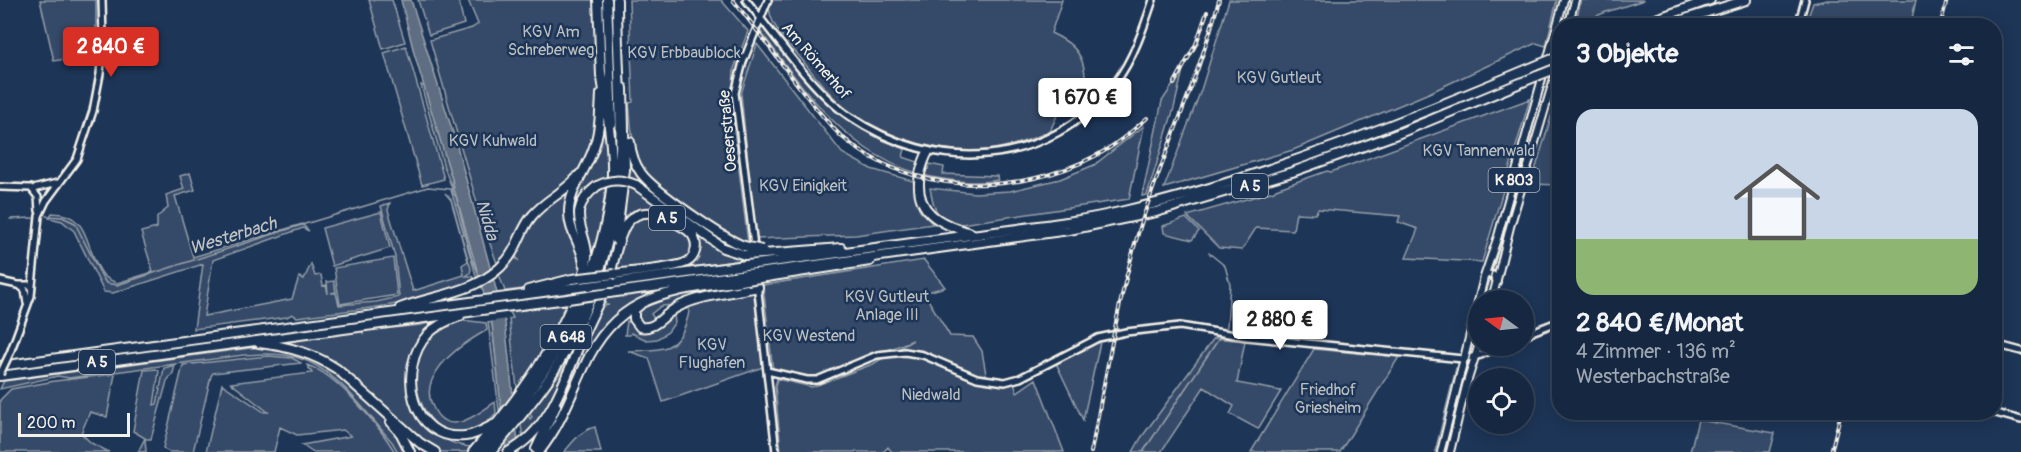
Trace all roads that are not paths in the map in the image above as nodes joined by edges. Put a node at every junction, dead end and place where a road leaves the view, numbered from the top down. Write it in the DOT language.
graph roads {
  1 [pos="102,0"];
  2 [pos="598,0"];
  3 [pos="608,0"];
  4 [pos="617,0"];
  5 [pos="746,0"];
  6 [pos="768,0"];
  7 [pos="1153,0"];
  8 [pos="1564,0"];
  9 [pos="1575,0"];
  10 [pos="1710,0"];
  11 [pos="1746,0"];
  12 [pos="1805,0"];
  13 [pos="760,17"];
  14 [pos="1559,18"];
  15 [pos="1570,18"];
  16 [pos="1659,18"];
  17 [pos="1689,18"];
  18 [pos="1800,18"];
  19 [pos="1552,44"];
  20 [pos="1552,60"];
  21 [pos="619,65"];
  22 [pos="1552,70"];
  23 [pos="601,72"];
  24 [pos="1552,84"];
  25 [pos="625,110"];
  26 [pos="919,149"];
  27 [pos="928,152"];
  28 [pos="589,160"];
  29 [pos="923,163"];
  30 [pos="612,164"];
  31 [pos="61,181"];
  32 [pos="0,187"];
  33 [pos="33,189"];
  34 [pos="615,202"];
  35 [pos="39,216"];
  36 [pos="975,234"];
  37 [pos="905,244"];
  38 [pos="754,246"];
  39 [pos="744,251"];
  40 [pos="790,252"];
  41 [pos="763,256"];
  42 [pos="747,277"];
  43 [pos="1484,277"];
  44 [pos="582,279"];
  45 [pos="609,280"];
  46 [pos="0,281"];
  47 [pos="758,284"];
  48 [pos="1497,284"];
  49 [pos="18,285"];
  50 [pos="32,285"];
  51 [pos="1495,290"];
  52 [pos="507,297"];
  53 [pos="646,301"];
  54 [pos="27,307"];
  55 [pos="595,308"];
  56 [pos="479,310"];
  57 [pos="388,312"];
  58 [pos="1552,324"];
  59 [pos="1534,331"];
  60 [pos="252,342"];
  61 [pos="1466,346"];
  62 [pos="2002,346"];
  63 [pos="2021,351"];
  64 [pos="1474,357"];
  65 [pos="1463,359"];
  66 [pos="0,366"];
  67 [pos="767,370"];
  68 [pos="0,375"];
  69 [pos="562,384"];
  70 [pos="380,407"];
  71 [pos="523,409"];
  72 [pos="2002,415"];
  73 [pos="2021,420"];
  74 [pos="495,424"];
  75 [pos="493,449"];
  76 [pos="410,452"];
  77 [pos="435,452"];
  78 [pos="473,452"];
  79 [pos="482,452"];
  80 [pos="508,452"];
  81 [pos="534,452"];
  82 [pos="539,452"];
  83 [pos="776,452"];
  84 [pos="1441,452"];
  85 [pos="1450,452"];
  1 -- 31 [label="street"];
  2 -- 23 [label="highway"];
  3 -- 30 [label="highway, A 648"];
  4 -- 21 [label="highway, A 648"];
  5 -- 13 [label="street, Am Römerhof"];
  6 -- 13 [label="street, Oeserstraße"];
  7 -- 27 [label="street, Am Römerhof"];
  8 -- 14 [label="main road, K 803"];
  9 -- 15 [label="main road"];
  10 -- 16 [label="highway"];
  11 -- 17 [label="highway"];
  12 -- 18 [label="street"];
  13 -- 26 [label="street, Am Römerhof"];
  13 -- 38 [label="street, Oeserstraße"];
  19 -- 43 [label="main road, K 803"];
  20 -- 36 [label="highway, A 5, bridge"];
  21 -- 25 [label="highway, A 648"];
  21 -- 34 [label="highway, A 648"];
  22 -- 42 [label="highway, A 5, bridge"];
  23 -- 28 [label="highway"];
  23 -- 30 [label="highway, A 648"];
  24 -- 48 [label="main road, K 803"];
  25 -- 39 [label="highway, A 648"];
  25 -- 45 [label="highway, A 648"];
  26 -- 27 [label="street, Am Römerhof"];
  26 -- 29 [label="highway"];
  27 -- 29 [label="highway"];
  28 -- 44 [label="highway"];
  28 -- 57 [label="highway"];
  29 -- 36 [label="highway"];
  30 -- 71 [label="highway, A 648"];
  31 -- 33 [label="street"];
  31 -- 35 [label="street"];
  32 -- 33 [label="street"];
  33 -- 35 [label="street"];
  34 -- 45 [label="highway, A 648"];
  34 -- 71 [label="highway, A 648"];
  35 -- 50 [label="street"];
  36 -- 37 [label="highway, A 5"];
  37 -- 40 [label="highway, A 5"];
  37 -- 41 [label="highway, A 5"];
  39 -- 41 [label="highway, A 648, bridge"];
  39 -- 44 [label="highway, A 648, bridge"];
  40 -- 41 [label="highway, A 648"];
  41 -- 45 [label="highway, A 5, bridge"];
  42 -- 53 [label="highway, A 5"];
  42 -- 56 [label="highway, A 5, bridge"];
  43 -- 48 [label="street"];
  43 -- 61 [label="main road, K 803"];
  44 -- 74 [label="highway, A 648"];
  45 -- 52 [label="highway, A 5, bridge"];
  45 -- 55 [label="highway"];
  46 -- 49 [label="street"];
  47 -- 53 [label="highway"];
  47 -- 67 [label="street"];
  48 -- 51 [label="main road, K 803"];
  49 -- 50 [label="street"];
  49 -- 54 [label="street"];
  50 -- 54 [label="street"];
  52 -- 55 [label="highway, A 5, bridge"];
  52 -- 57 [label="highway, A 5"];
  53 -- 82 [label="highway, A 5"];
  54 -- 68 [label="street, bridge"];
  55 -- 69 [label="highway"];
  56 -- 60 [label="highway, A 5"];
  56 -- 74 [label="highway, A 5"];
  57 -- 66 [label="highway, A 5"];
  58 -- 59 [label="street"];
  60 -- 68 [label="highway, A 5"];
  60 -- 70 [label="highway"];
  61 -- 64 [label="street"];
  61 -- 65 [label="main road, K 803"];
  62 -- 63 [label="street"];
  64 -- 65 [label="street"];
  64 -- 85 [label="main road"];
  65 -- 67 [label="street"];
  65 -- 84 [label="main road, K 803"];
  67 -- 83 [label="street"];
  69 -- 80 [label="highway"];
  69 -- 81 [label="highway"];
  70 -- 76 [label="highway"];
  70 -- 77 [label="highway"];
  71 -- 75 [label="highway, A 648"];
  71 -- 79 [label="highway, A 648"];
  72 -- 73 [label="street"];
  74 -- 78 [label="highway, A 648"];
}
